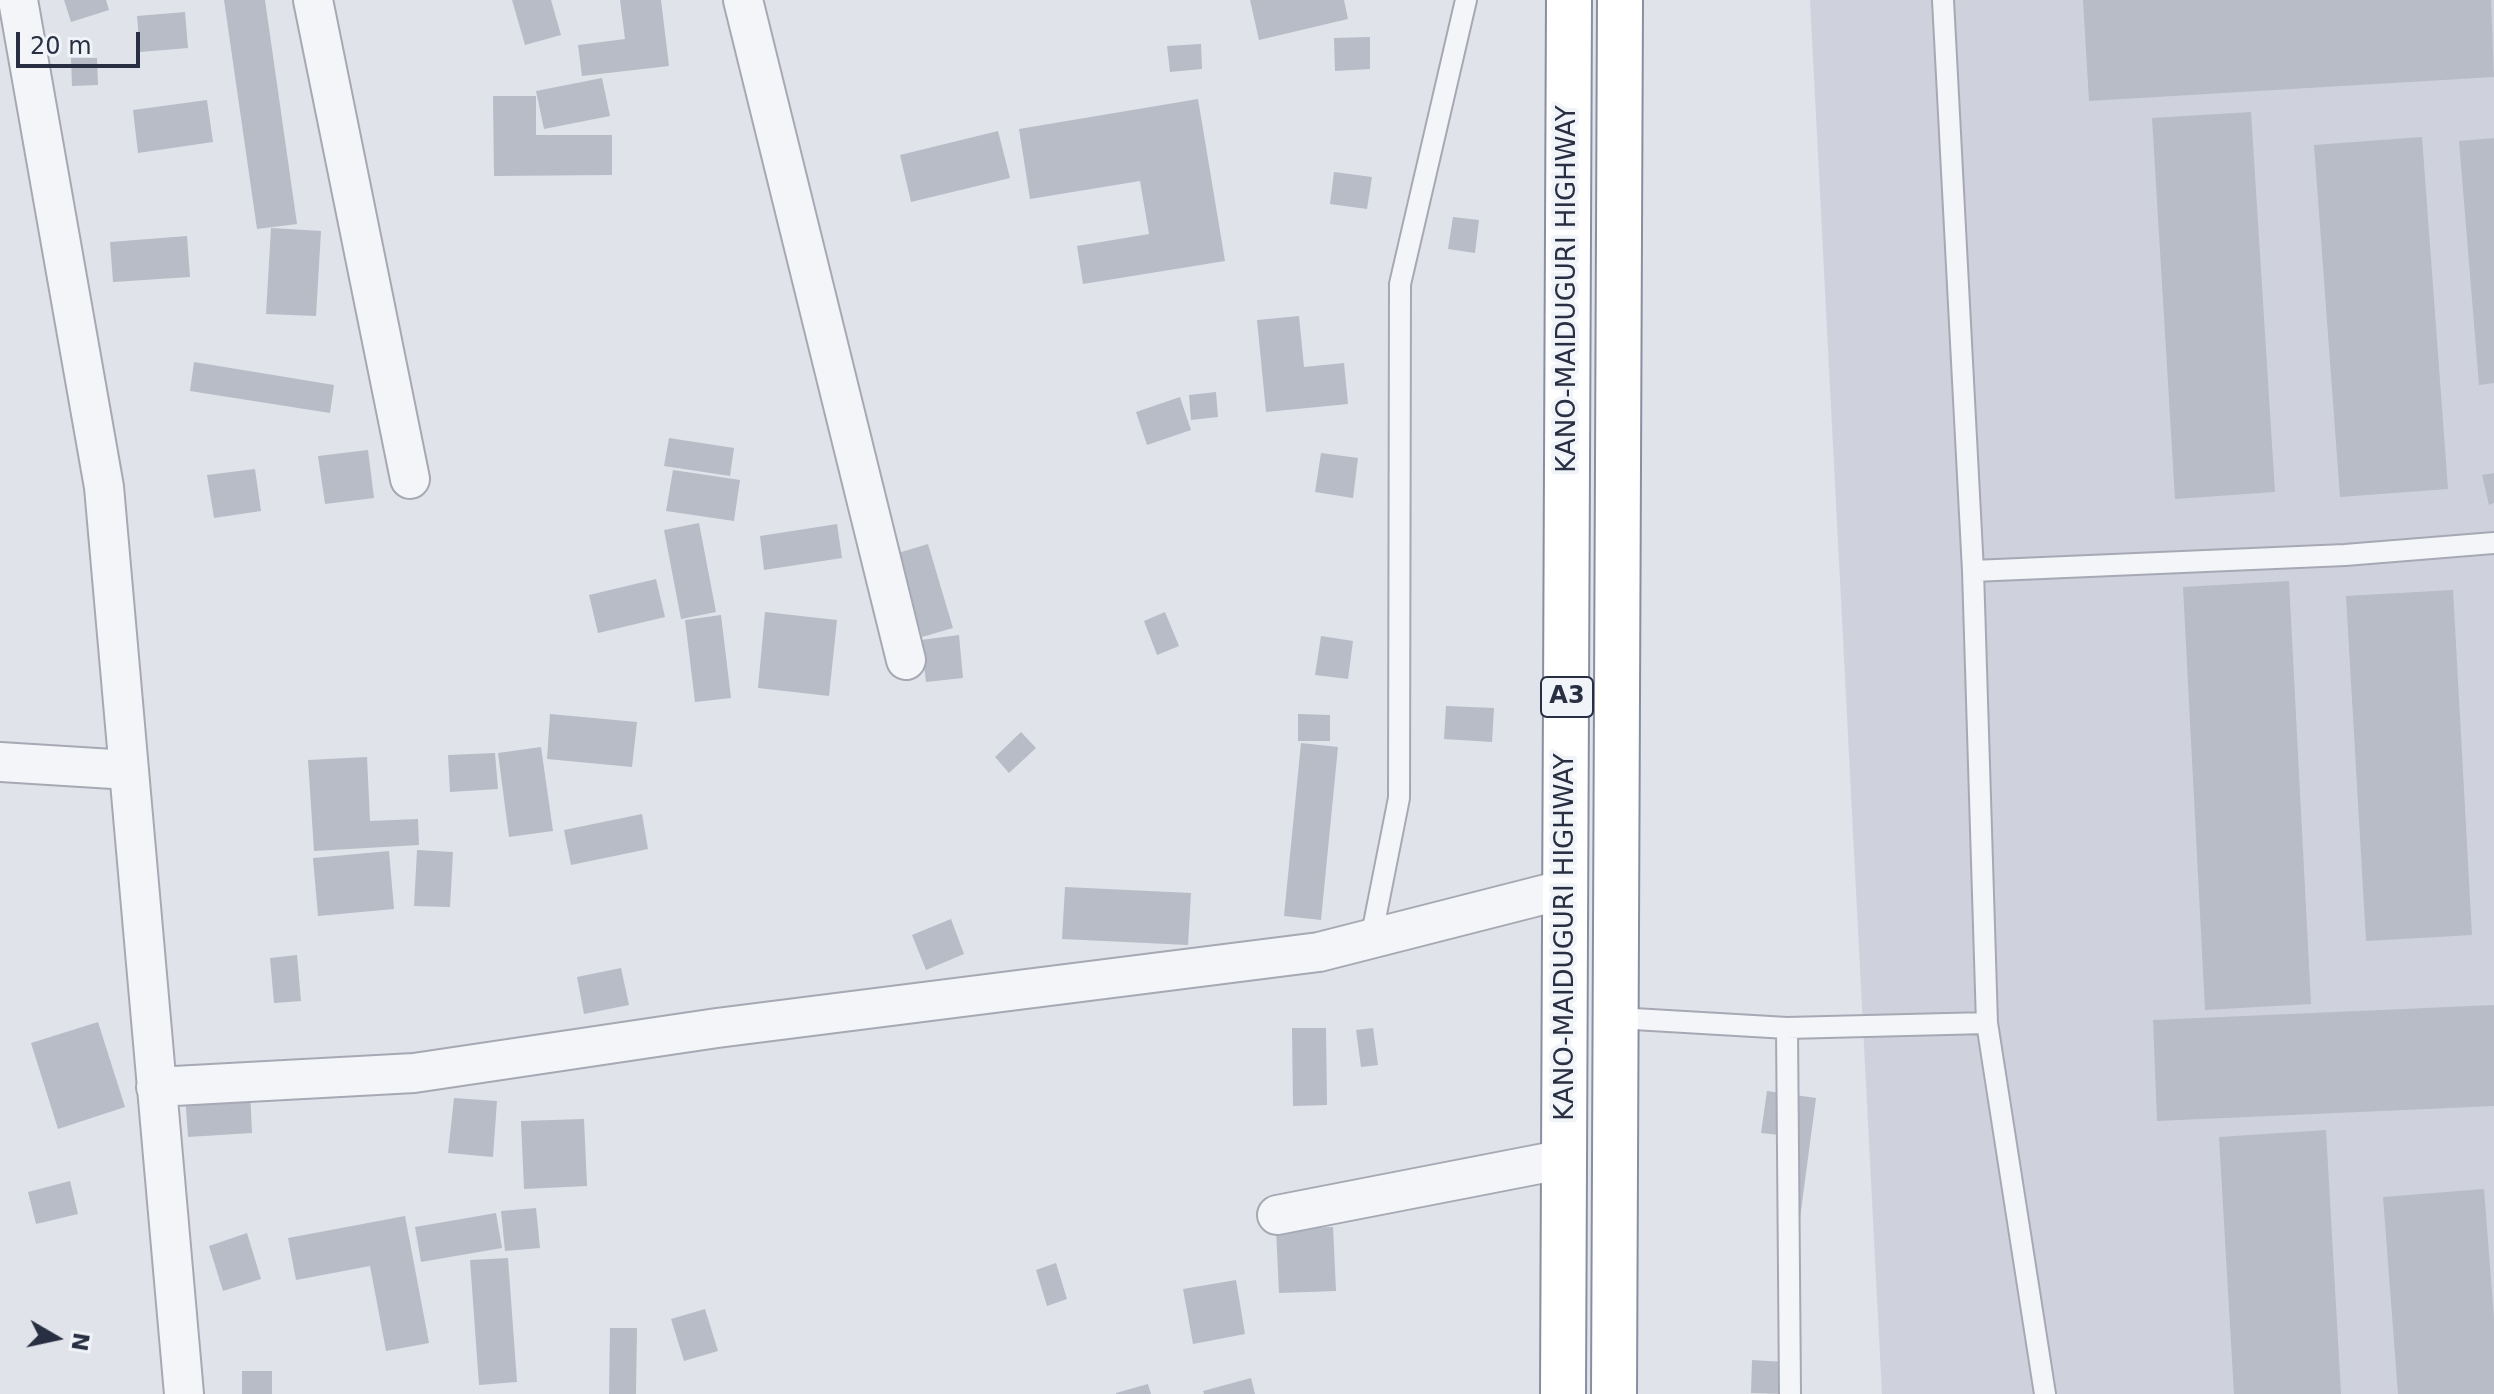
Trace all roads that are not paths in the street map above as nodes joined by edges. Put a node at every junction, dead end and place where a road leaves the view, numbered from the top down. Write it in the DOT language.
graph roads {
  1 [pos="18,0"];
  2 [pos="313,0"];
  3 [pos="743,0"];
  4 [pos="1466,0"];
  5 [pos="1569,0"];
  6 [pos="1620,0"];
  7 [pos="1943,0"];
  8 [pos="410,479"];
  9 [pos="2494,543"];
  10 [pos="1973,571"];
  11 [pos="906,660"];
  12 [pos="0,762"];
  13 [pos="129,770"];
  14 [pos="1566,889"];
  15 [pos="1371,939"];
  16 [pos="1617,1018"];
  17 [pos="1987,1023"];
  18 [pos="1787,1028"];
  19 [pos="156,1087"];
  20 [pos="1565,1159"];
  21 [pos="1277,1215"];
  22 [pos="184,1394"];
  23 [pos="1563,1394"];
  24 [pos="1614,1394"];
  25 [pos="1790,1394"];
  26 [pos="2045,1394"];
  1 -- 13 [label="street"];
  2 -- 8 [label="street"];
  3 -- 11 [label="street"];
  4 -- 15 [label="lane"];
  5 -- 14 [label="highway, KANO-MAIDUGURI HIGHWAY / A3"];
  6 -- 16 [label="highway, KANO-MAIDUGURI HIGHWAY / A3"];
  7 -- 10 [label="lane"];
  9 -- 10 [label="lane"];
  10 -- 17 [label="lane"];
  12 -- 13 [label="street"];
  13 -- 19 [label="street"];
  14 -- 15 [label="street"];
  14 -- 20 [label="highway, KANO-MAIDUGURI HIGHWAY / A3"];
  15 -- 19 [label="street"];
  16 -- 18 [label="lane"];
  16 -- 24 [label="highway, KANO-MAIDUGURI HIGHWAY / A3"];
  17 -- 18 [label="lane"];
  17 -- 26 [label="lane"];
  18 -- 25 [label="lane"];
  19 -- 22 [label="street"];
  20 -- 21 [label="street"];
  20 -- 23 [label="highway, KANO-MAIDUGURI HIGHWAY / A3"];
}
